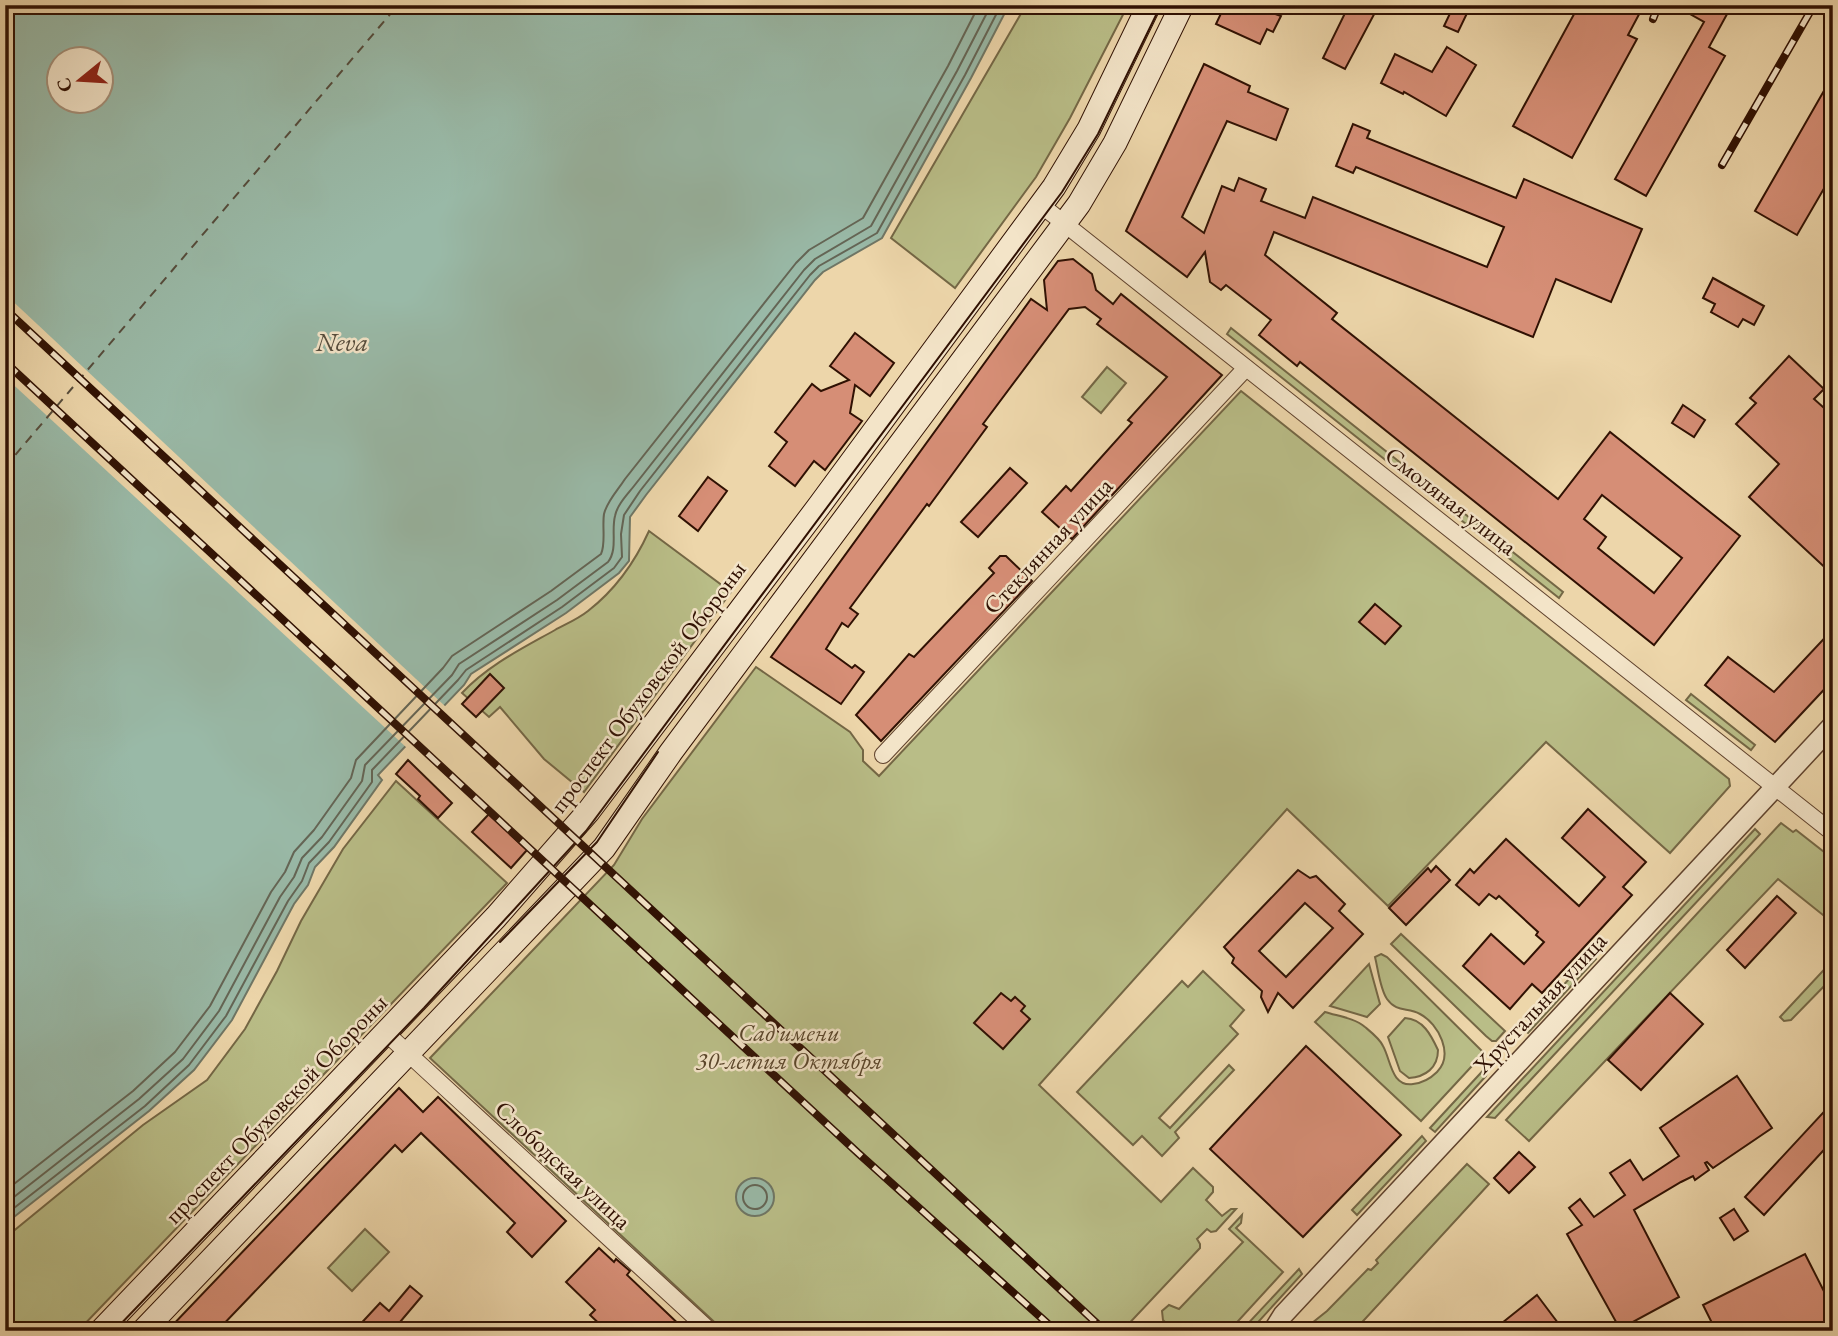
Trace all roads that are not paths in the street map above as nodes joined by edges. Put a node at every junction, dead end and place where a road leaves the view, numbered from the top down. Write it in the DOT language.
graph roads {
  1 [pos="1149,5"];
  2 [pos="1182,5"];
  3 [pos="1041,205"];
  4 [pos="1065,224"];
  5 [pos="1246,368"];
  6 [pos="1833,725"];
  7 [pos="883,755"];
  8 [pos="1775,787"];
  9 [pos="1833,833"];
  10 [pos="386,1033"];
  11 [pos="408,1053"];
  12 [pos="1278,1323"];
  13 [pos="101,1331"];
  14 [pos="143,1331"];
  15 [pos="710,1331"];
  16 [pos="1259,1331"];
  1 -- 3 [label="main road, проспект Обуховской Обороны"];
  2 -- 4 [label="main road"];
  3 -- 4 [label="street, Смоляная улица"];
  3 -- 10 [label="main road, проспект Обуховской Обороны"];
  4 -- 5 [label="street, Смоляная улица"];
  4 -- 11 [label="main road"];
  5 -- 7 [label="street, Стеклянная улица"];
  5 -- 8 [label="street, Смоляная улица"];
  6 -- 8 [label="street, Хрустальная улица"];
  8 -- 9 [label="street, Смоляная улица"];
  8 -- 12 [label="street, Хрустальная улица"];
  10 -- 11 [label="street, Слободская улица"];
  10 -- 13 [label="main road, проспект Обуховской Обороны"];
  11 -- 14 [label="main road"];
  11 -- 15 [label="street, Слободская улица"];
  12 -- 16 [label="street, Хрустальная улица"];
}
